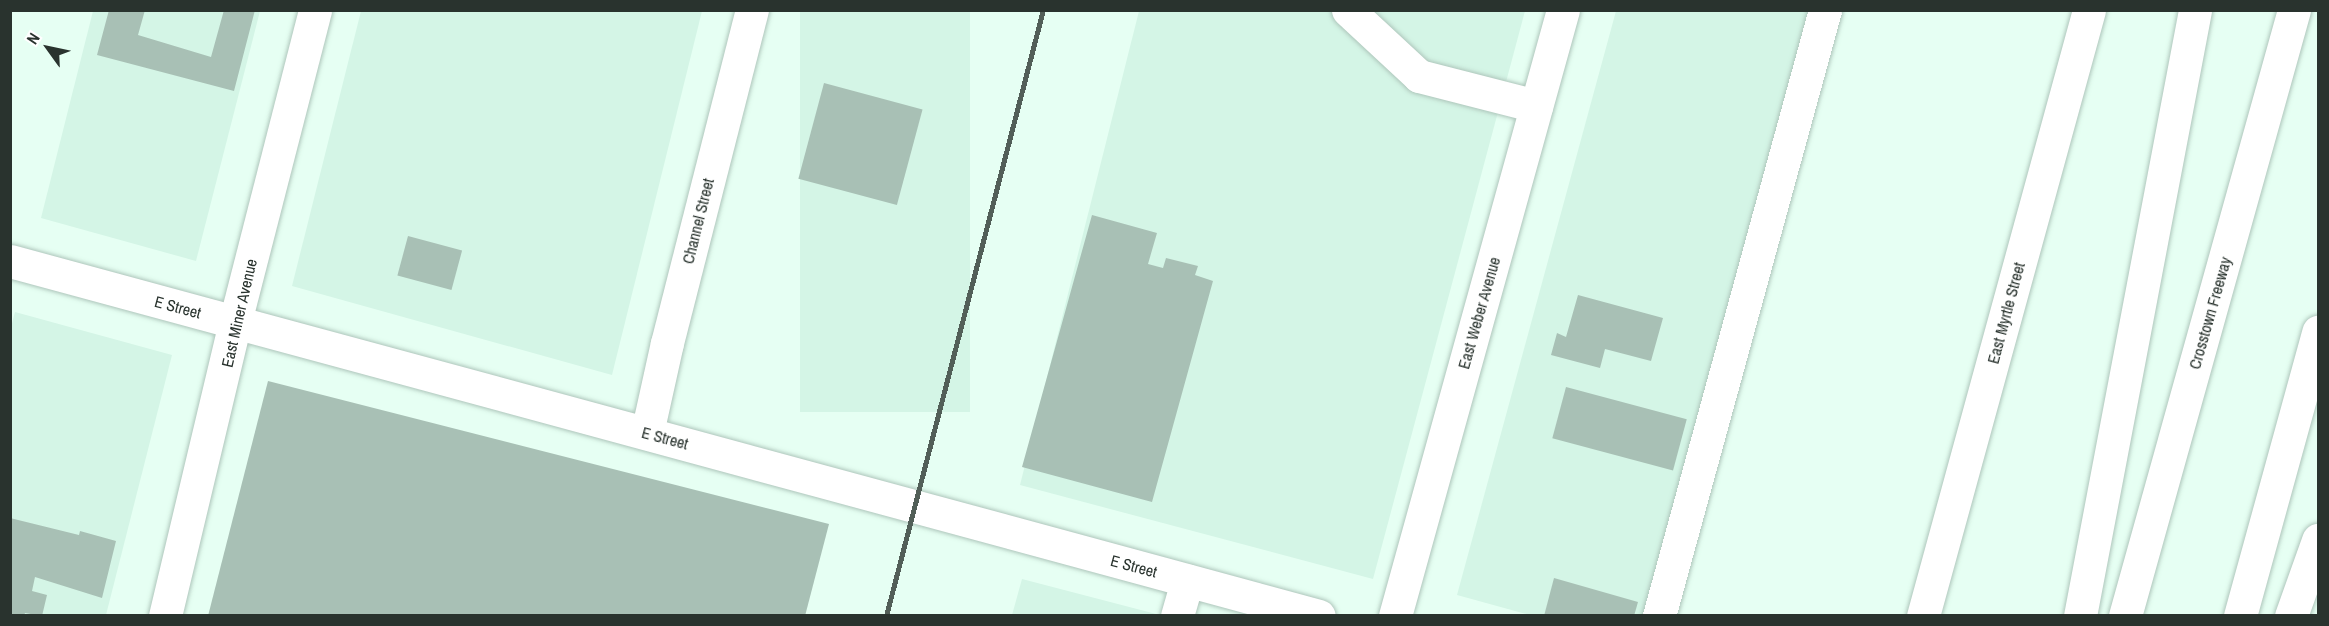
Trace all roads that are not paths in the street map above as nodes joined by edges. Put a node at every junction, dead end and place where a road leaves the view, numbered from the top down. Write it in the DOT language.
graph roads {
  1 [pos="315,10"];
  2 [pos="752,10"];
  3 [pos="1348,10"];
  4 [pos="1563,10"];
  5 [pos="1825,10"];
  6 [pos="2089,10"];
  7 [pos="2195,10"];
  8 [pos="2294,10"];
  9 [pos="1536,106"];
  10 [pos="10,261"];
  11 [pos="235,322"];
  12 [pos="2319,332"];
  13 [pos="647,433"];
  14 [pos="2319,540"];
  15 [pos="1187,580"];
  16 [pos="165,615"];
  17 [pos="1177,615"];
  18 [pos="1319,615"];
  19 [pos="1395,615"];
  20 [pos="1659,615"];
  21 [pos="1923,615"];
  22 [pos="2080,615"];
  23 [pos="2125,615"];
  24 [pos="2240,615"];
  25 [pos="2291,615"];
  1 -- 11 [label="main road, East Miner Avenue"];
  2 -- 13 [label="main road, Channel Street"];
  3 -- 9 [label="main road"];
  4 -- 9 [label="main road, East Weber Avenue"];
  5 -- 20 [label="main road"];
  6 -- 21 [label="main road, East Myrtle Street"];
  7 -- 22 [label="main road"];
  8 -- 23 [label="main road, Crosstown Freeway"];
  9 -- 19 [label="main road, East Weber Avenue"];
  10 -- 11 [label="main road, E Street"];
  11 -- 13 [label="main road, E Street"];
  11 -- 16 [label="main road, East Miner Avenue"];
  12 -- 24 [label="main road"];
  13 -- 15 [label="main road, E Street"];
  14 -- 25 [label="main road"];
  15 -- 17 [label="main road"];
  15 -- 18 [label="main road, E Street"];
}
